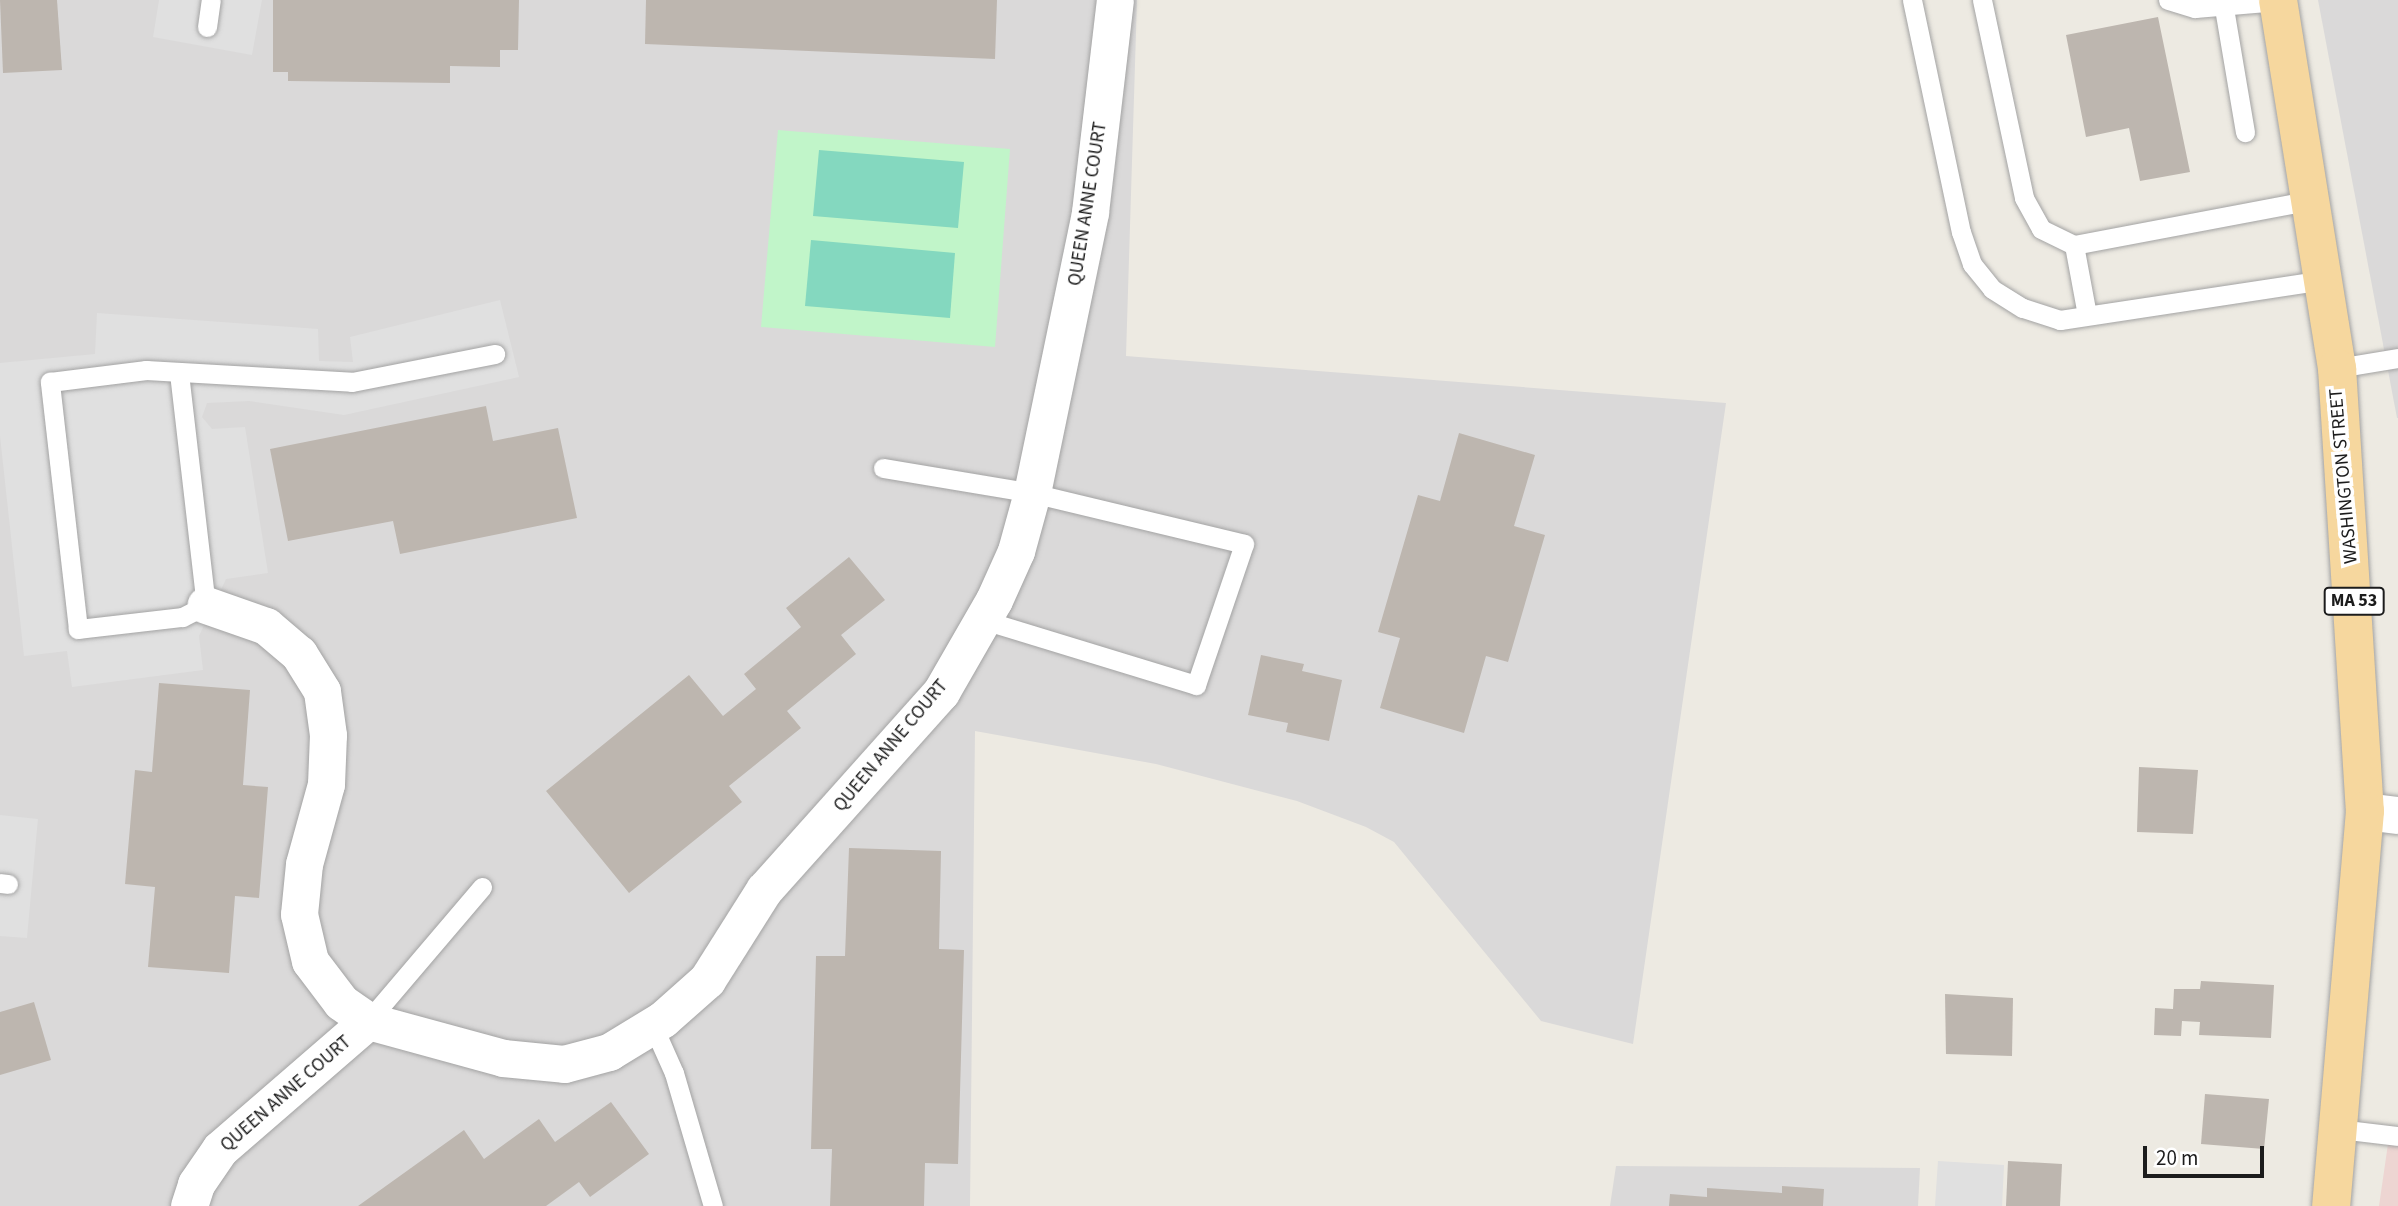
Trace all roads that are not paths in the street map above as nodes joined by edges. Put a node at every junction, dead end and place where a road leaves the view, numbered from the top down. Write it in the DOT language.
graph roads {
  1 [pos="211,0"];
  2 [pos="1115,0"];
  3 [pos="1912,0"];
  4 [pos="1982,0"];
  5 [pos="2168,0"];
  6 [pos="2278,1"];
  7 [pos="2224,8"];
  8 [pos="206,27"];
  9 [pos="2245,132"];
  10 [pos="2313,201"];
  11 [pos="2074,245"];
  12 [pos="2323,280"];
  13 [pos="2087,315"];
  14 [pos="495,354"];
  15 [pos="2398,358"];
  16 [pos="2337,368"];
  17 [pos="178,373"];
  18 [pos="883,468"];
  19 [pos="1032,493"];
  20 [pos="206,605"];
  21 [pos="983,620"];
  22 [pos="2382,813"];
  23 [pos="482,887"];
  24 [pos="368,1021"];
  25 [pos="653,1026"];
  26 [pos="2339,1129"];
  27 [pos="2398,1136"];
  28 [pos="189,1206"];
  29 [pos="713,1206"];
  30 [pos="2331,1206"];
  1 -- 8 [label="lane"];
  2 -- 19 [label="street, QUEEN ANNE COURT"];
  3 -- 13 [label="lane"];
  4 -- 11 [label="lane"];
  5 -- 7 [label="lane"];
  6 -- 7 [label="lane"];
  6 -- 10 [label="main road, WASHINGTON STREET / MA 53"];
  7 -- 9 [label="lane"];
  10 -- 11 [label="lane"];
  10 -- 12 [label="main road, WASHINGTON STREET / MA 53"];
  11 -- 13 [label="lane"];
  12 -- 13 [label="lane"];
  12 -- 16 [label="main road, WASHINGTON STREET / MA 53"];
  14 -- 17 [label="lane"];
  15 -- 16 [label="lane"];
  16 -- 22 [label="main road, WASHINGTON STREET / MA 53"];
  17 -- 20 [label="lane"];
  17 -- 20 [label="lane"];
  18 -- 19 [label="lane"];
  19 -- 21 [label="street, QUEEN ANNE COURT"];
  19 -- 21 [label="lane"];
  20 -- 24 [label="street, QUEEN ANNE COURT"];
  21 -- 25 [label="street, QUEEN ANNE COURT"];
  22 -- 26 [label="main road, WASHINGTON STREET / MA 53"];
  23 -- 24 [label="lane"];
  24 -- 25 [label="street, QUEEN ANNE COURT"];
  24 -- 28 [label="street, QUEEN ANNE COURT"];
  25 -- 29 [label="lane"];
  26 -- 27 [label="lane"];
  26 -- 30 [label="main road, WASHINGTON STREET / MA 53"];
}
